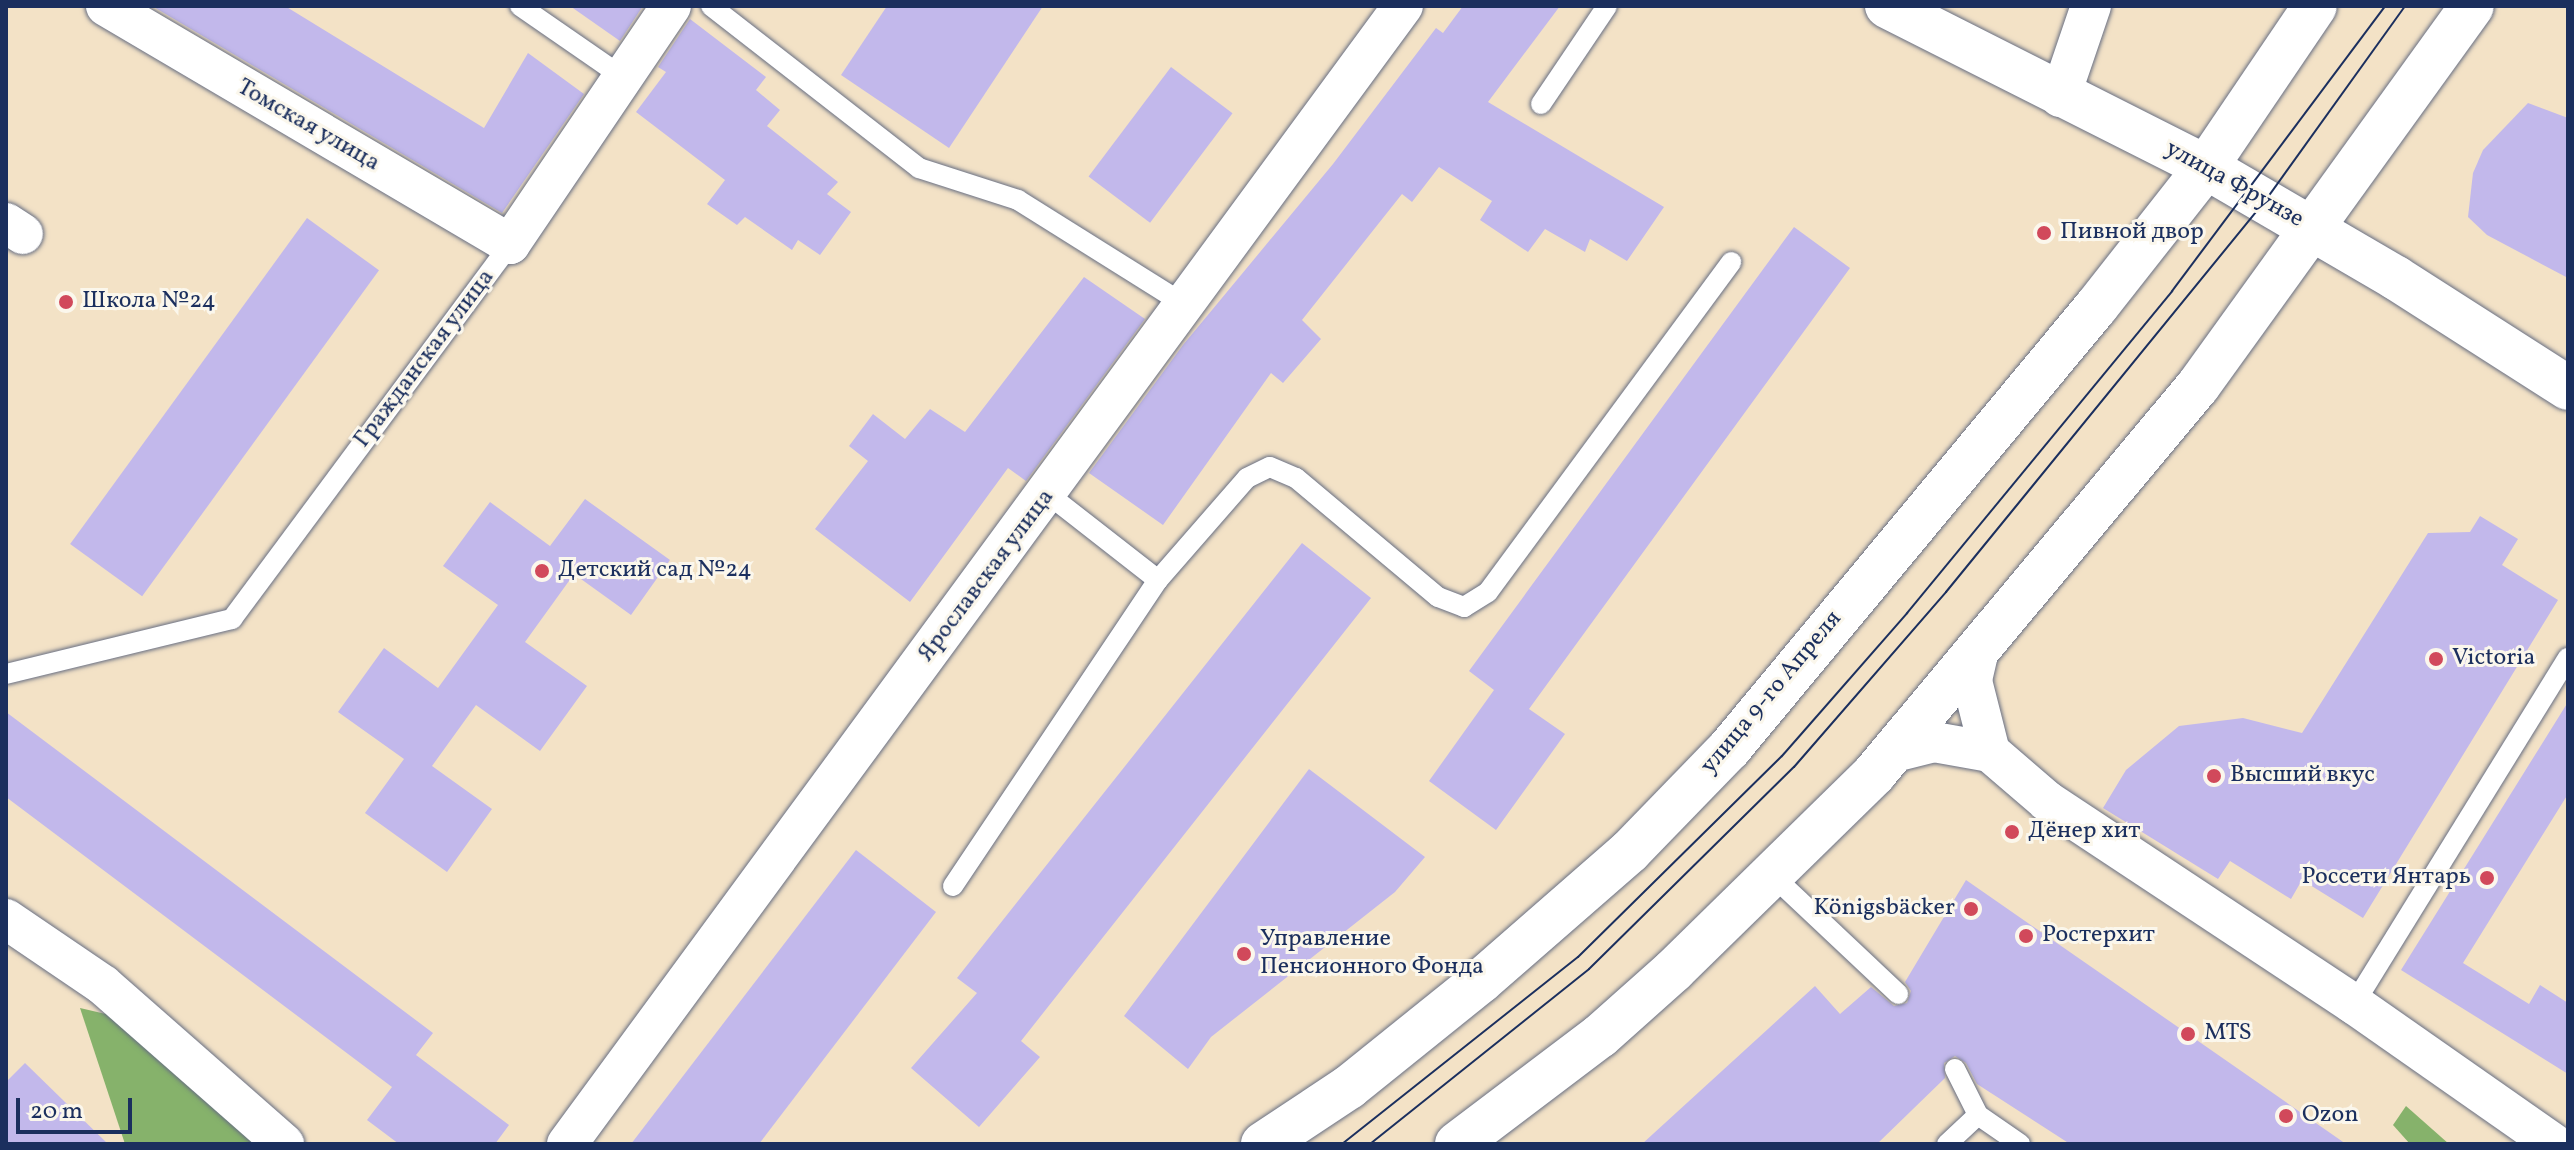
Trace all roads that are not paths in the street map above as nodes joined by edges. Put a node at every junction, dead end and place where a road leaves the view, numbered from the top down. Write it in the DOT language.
graph roads {
  1 [pos="106,6"];
  2 [pos="520,6"];
  3 [pos="671,6"];
  4 [pos="711,6"];
  5 [pos="1403,6"];
  6 [pos="1607,6"];
  7 [pos="1887,6"];
  8 [pos="2091,6"];
  9 [pos="2315,6"];
  10 [pos="2472,6"];
  11 [pos="623,77"];
  12 [pos="2060,97"];
  13 [pos="1541,104"];
  14 [pos="2206,167"];
  15 [pos="2314,230"];
  16 [pos="510,244"];
  17 [pos="1731,262"];
  18 [pos="1187,306"];
  19 [pos="2568,388"];
  20 [pos="1048,494"];
  21 [pos="1158,580"];
  22 [pos="1978,654"];
  23 [pos="2568,658"];
  24 [pos="6,674"];
  25 [pos="1894,752"];
  26 [pos="1990,752"];
  27 [pos="1773,876"];
  28 [pos="953,886"];
  29 [pos="6,919"];
  30 [pos="1898,994"];
  31 [pos="2354,1004"];
  32 [pos="1955,1069"];
  33 [pos="1978,1115"];
  34 [pos="284,1144"];
  35 [pos="567,1144"];
  36 [pos="1263,1144"];
  37 [pos="1457,1144"];
  38 [pos="1947,1144"];
  39 [pos="2020,1144"];
  40 [pos="2554,1144"];
  1 -- 16 [label="street, Томская улица"];
  2 -- 11 [label="lane"];
  3 -- 11 [label="street, Гражданская улица"];
  4 -- 18 [label="lane"];
  5 -- 18 [label="street, Ярославская улица"];
  6 -- 13 [label="lane"];
  7 -- 12 [label="main road, улица Фрунзе"];
  8 -- 12 [label="street"];
  9 -- 14 [label="main road, улица 9-го Апреля"];
  10 -- 15 [label="main road"];
  11 -- 16 [label="street, Гражданская улица"];
  12 -- 14 [label="main road, улица Фрунзе"];
  14 -- 15 [label="main road, улица Фрунзе"];
  14 -- 36 [label="main road, улица 9-го Апреля"];
  15 -- 19 [label="main road, улица Фрунзе"];
  15 -- 22 [label="main road"];
  16 -- 24 [label="lane, Гражданская улица"];
  17 -- 21 [label="lane"];
  18 -- 20 [label="street, Ярославская улица"];
  20 -- 21 [label="lane"];
  20 -- 35 [label="street, Ярославская улица"];
  21 -- 28 [label="lane"];
  22 -- 25 [label="main road"];
  22 -- 26 [label="street"];
  23 -- 31 [label="lane"];
  25 -- 26 [label="street"];
  25 -- 27 [label="main road"];
  26 -- 31 [label="street"];
  27 -- 30 [label="lane"];
  27 -- 37 [label="main road"];
  29 -- 34 [label="street"];
  31 -- 40 [label="street"];
  32 -- 33 [label="lane"];
  33 -- 38 [label="lane"];
  33 -- 39 [label="lane"];
}
